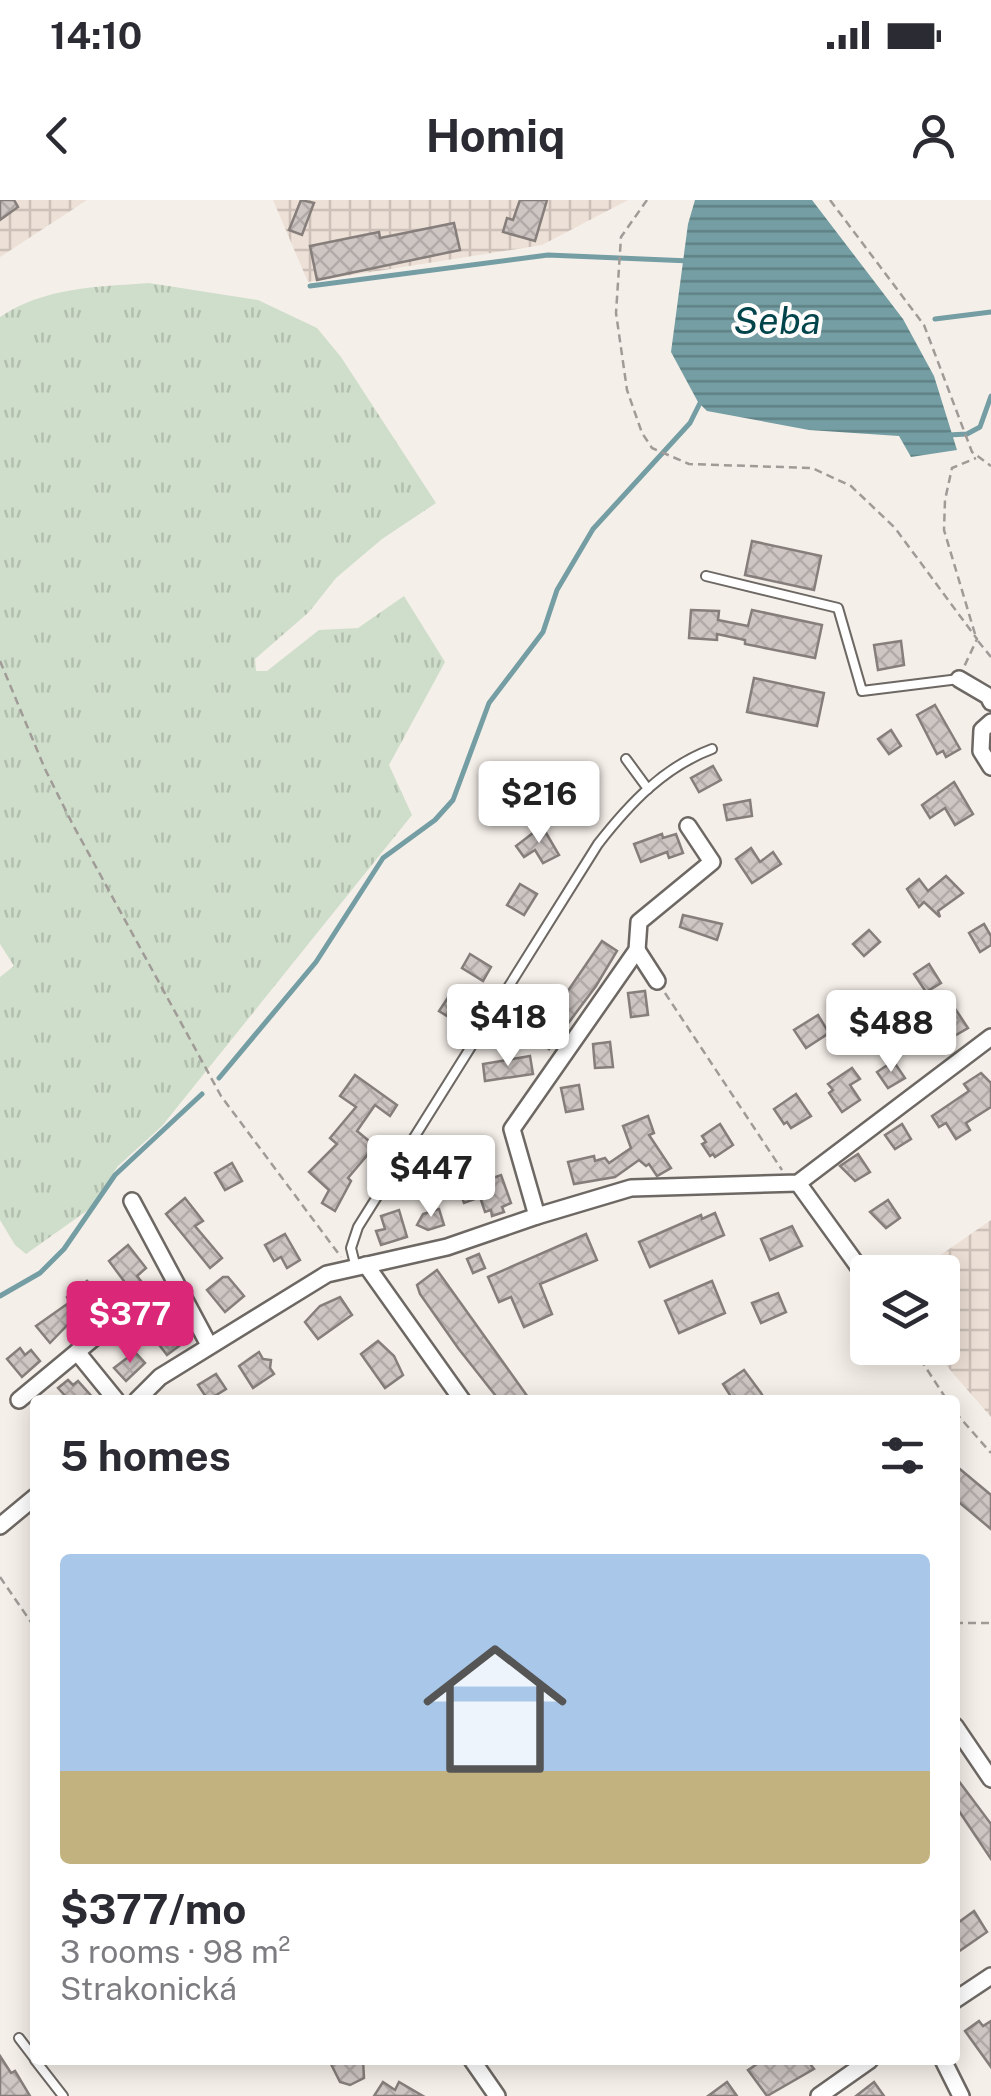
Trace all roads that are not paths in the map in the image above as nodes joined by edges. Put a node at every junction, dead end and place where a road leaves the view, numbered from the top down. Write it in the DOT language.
graph roads {
  1 [pos="706,576"];
  2 [pos="959,679"];
  3 [pos="991,702"];
  4 [pos="991,722"];
  5 [pos="712,749"];
  6 [pos="626,759"];
  7 [pos="991,767"];
  8 [pos="648,789"];
  9 [pos="688,826"];
  10 [pos="637,950"];
  11 [pos="657,981"];
  12 [pos="991,1037"];
  13 [pos="798,1183"];
  14 [pos="132,1201"];
  15 [pos="537,1216"];
  16 [pos="850,1255"];
  17 [pos="358,1267"];
  18 [pos="95,1337"];
  19 [pos="209,1345"];
  20 [pos="77,1352"];
  21 [pos="112,1395"];
  22 [pos="141,1395"];
  23 [pos="458,1395"];
  24 [pos="19,1400"];
  25 [pos="30,1501"];
  26 [pos="0,1526"];
  27 [pos="960,1734"];
  28 [pos="991,1780"];
  29 [pos="991,1976"];
  30 [pos="960,1997"];
  31 [pos="18,2038"];
  32 [pos="30,2054"];
  33 [pos="39,2065"];
  34 [pos="475,2065"];
  35 [pos="863,2065"];
  36 [pos="946,2065"];
  37 [pos="63,2096"];
  38 [pos="497,2096"];
  39 [pos="820,2096"];
  40 [pos="961,2096"];
  1 -- 2 [label="lane"];
  2 -- 3 [label="street"];
  4 -- 7 [label="street"];
  5 -- 8 [label="lane"];
  6 -- 8 [label="lane"];
  8 -- 17 [label="lane"];
  9 -- 10 [label="street"];
  10 -- 11 [label="street"];
  10 -- 15 [label="street"];
  12 -- 13 [label="street"];
  13 -- 15 [label="street"];
  13 -- 16 [label="street"];
  14 -- 19 [label="street"];
  15 -- 17 [label="street"];
  17 -- 19 [label="street"];
  17 -- 23 [label="street"];
  18 -- 20 [label="street"];
  19 -- 22 [label="street"];
  20 -- 21 [label="street"];
  20 -- 24 [label="street"];
  25 -- 26 [label="street"];
  27 -- 28 [label="street"];
  29 -- 30 [label="street"];
  31 -- 32 [label="lane"];
  33 -- 37 [label="lane"];
  34 -- 38 [label="street"];
  35 -- 39 [label="street"];
  36 -- 40 [label="street"];
}
